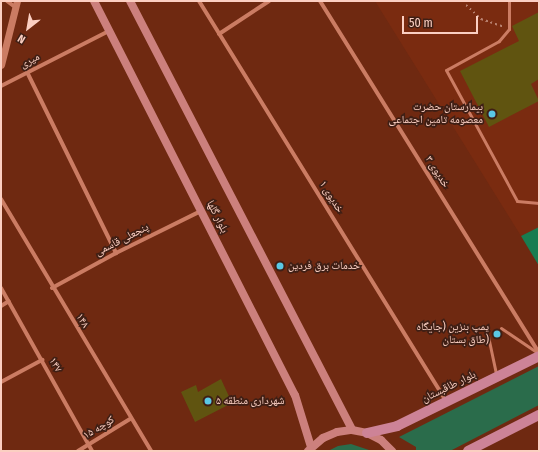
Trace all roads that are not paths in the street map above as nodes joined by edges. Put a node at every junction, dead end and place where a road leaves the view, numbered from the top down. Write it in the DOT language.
graph roads {
  1 [pos="8,1"];
  2 [pos="94,1"];
  3 [pos="130,1"];
  4 [pos="199,1"];
  5 [pos="269,1"];
  6 [pos="320,1"];
  7 [pos="509,1"];
  8 [pos="16,4"];
  9 [pos="110,31"];
  10 [pos="219,34"];
  11 [pos="1,65"];
  12 [pos="27,72"];
  13 [pos="1,86"];
  14 [pos="1,198"];
  15 [pos="539,202"];
  16 [pos="201,211"];
  17 [pos="116,253"];
  18 [pos="1,288"];
  19 [pos="52,288"];
  20 [pos="9,301"];
  21 [pos="1,306"];
  22 [pos="501,328"];
  23 [pos="488,336"];
  24 [pos="539,354"];
  25 [pos="42,360"];
  26 [pos="496,377"];
  27 [pos="1,382"];
  28 [pos="447,402"];
  29 [pos="539,415"];
  30 [pos="130,419"];
  31 [pos="352,430"];
  32 [pos="367,433"];
  33 [pos="89,445"];
  34 [pos="310,449"];
  35 [pos="78,451"];
  36 [pos="92,451"];
  37 [pos="150,451"];
  38 [pos="392,451"];
  39 [pos="470,451"];
  1 -- 8 [label="street"];
  2 -- 9 [label="main road, بلوار گلها"];
  3 -- 31 [label="main road, بلوار گلها"];
  4 -- 10 [label="street, خدیوی ۱"];
  5 -- 10 [label="street"];
  6 -- 24 [label="street, خدیوی ۳"];
  7 -- 15 [label="lane"];
  8 -- 11 [label="street"];
  9 -- 12 [label="street, میری"];
  9 -- 16 [label="main road, بلوار گلها"];
  10 -- 28 [label="street, خدیوی ۱"];
  12 -- 13 [label="street, میری"];
  12 -- 17 [label="street"];
  14 -- 19 [label="street, ۱۴۸"];
  16 -- 17 [label="street, پنجعلی قاسمی"];
  16 -- 34 [label="main road, بلوار گلها"];
  17 -- 19 [label="street, پنجعلی قاسمی"];
  18 -- 20 [label="street, ۱۴۷"];
  19 -- 30 [label="street, ۱۴۸"];
  20 -- 21 [label="street"];
  20 -- 25 [label="street, ۱۴۷"];
  22 -- 24 [label="lane"];
  23 -- 26 [label="lane"];
  24 -- 26 [label="main road, بلوار طاقبستان"];
  25 -- 27 [label="street"];
  25 -- 33 [label="street, ۱۴۷"];
  26 -- 28 [label="main road, بلوار طاقبستان"];
  28 -- 32 [label="main road, بلوار طاقبستان"];
  29 -- 39 [label="main road"];
  30 -- 33 [label="street, کوچه ۱۵"];
  30 -- 37 [label="street, ۱۴۸"];
  31 -- 32 [label="main road"];
  31 -- 34 [label="main road"];
  32 -- 38 [label="main road"];
  33 -- 35 [label="street, کوچه ۱۵"];
  33 -- 36 [label="street, ۱۴۷"];
}
